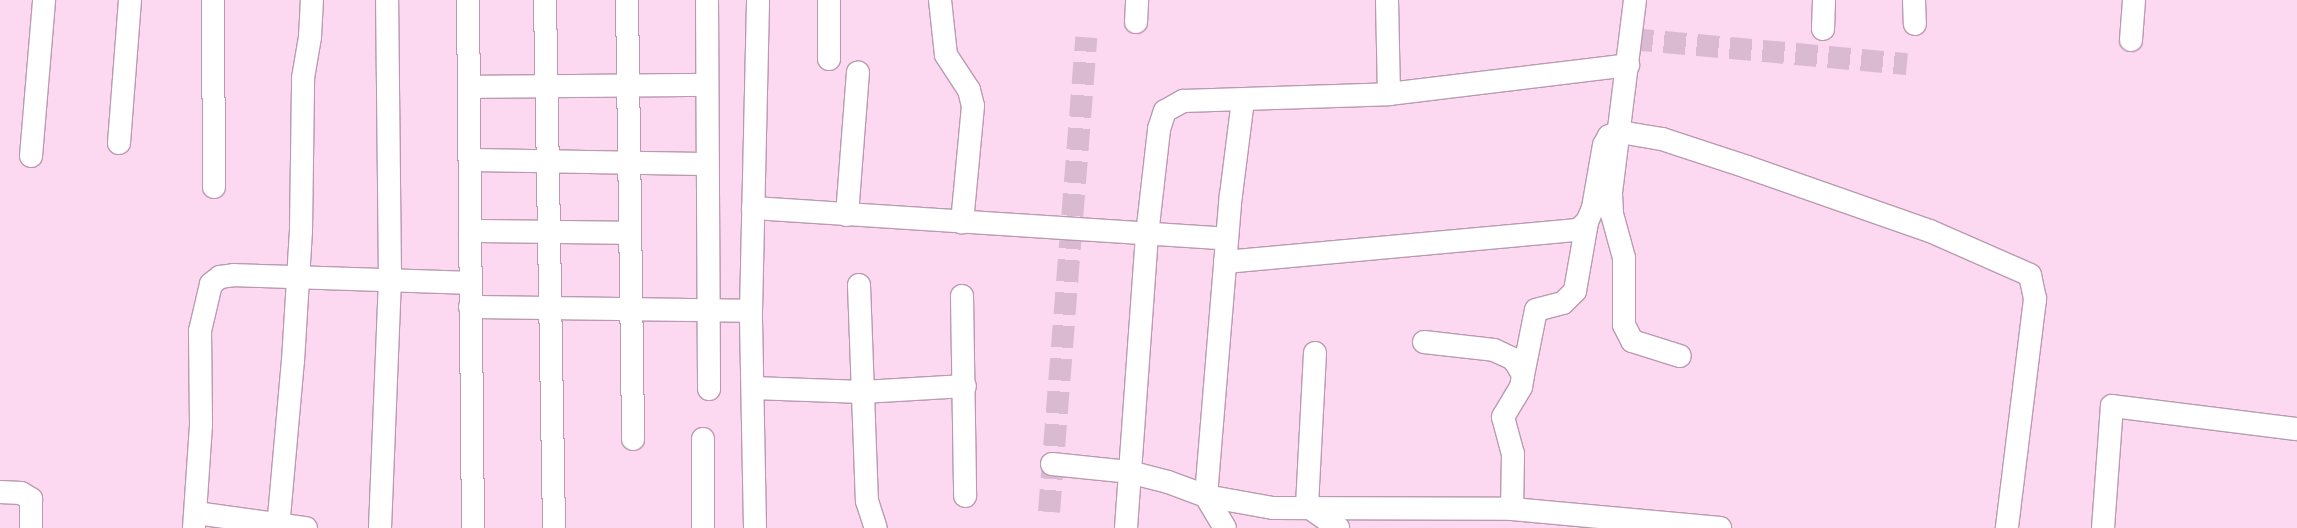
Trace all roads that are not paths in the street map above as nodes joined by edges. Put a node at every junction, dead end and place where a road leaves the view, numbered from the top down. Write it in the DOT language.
graph roads {
  1 [pos="44,0"];
  2 [pos="130,0"];
  3 [pos="213,0"];
  4 [pos="312,0"];
  5 [pos="387,0"];
  6 [pos="468,0"];
  7 [pos="545,0"];
  8 [pos="627,0"];
  9 [pos="707,0"];
  10 [pos="758,0"];
  11 [pos="829,0"];
  12 [pos="940,0"];
  13 [pos="1137,0"];
  14 [pos="1387,0"];
  15 [pos="1635,0"];
  16 [pos="1824,0"];
  17 [pos="1914,0"];
  18 [pos="2134,0"];
  19 [pos="1136,22"];
  20 [pos="1915,24"];
  21 [pos="1823,29"];
  22 [pos="2132,40"];
  23 [pos="829,59"];
  24 [pos="1628,65"];
  25 [pos="858,72"];
  26 [pos="706,85"];
  27 [pos="547,86"];
  28 [pos="629,86"];
  29 [pos="469,87"];
  30 [pos="1388,94"];
  31 [pos="1243,100"];
  32 [pos="1620,132"];
  33 [pos="119,143"];
  34 [pos="31,156"];
  35 [pos="470,160"];
  36 [pos="630,161"];
  37 [pos="550,162"];
  38 [pos="706,164"];
  39 [pos="214,187"];
  40 [pos="753,208"];
  41 [pos="846,215"];
  42 [pos="962,222"];
  43 [pos="1588,222"];
  44 [pos="470,231"];
  45 [pos="551,232"];
  46 [pos="629,233"];
  47 [pos="1147,235"];
  48 [pos="1228,239"];
  49 [pos="1225,262"];
  50 [pos="297,275"];
  51 [pos="390,278"];
  52 [pos="470,283"];
  53 [pos="859,285"];
  54 [pos="962,296"];
  55 [pos="470,306"];
  56 [pos="552,309"];
  57 [pos="633,309"];
  58 [pos="710,311"];
  59 [pos="751,311"];
  60 [pos="1424,342"];
  61 [pos="1315,353"];
  62 [pos="1680,356"];
  63 [pos="1523,375"];
  64 [pos="965,386"];
  65 [pos="710,388"];
  66 [pos="753,388"];
  67 [pos="863,392"];
  68 [pos="2297,429"];
  69 [pos="633,439"];
  70 [pos="703,439"];
  71 [pos="1052,464"];
  72 [pos="1129,472"];
  73 [pos="0,492"];
  74 [pos="965,496"];
  75 [pos="1206,496"];
  76 [pos="1307,506"];
  77 [pos="1512,510"];
  78 [pos="195,521"];
  79 [pos="278,526"];
  80 [pos="31,528"];
  81 [pos="306,528"];
  82 [pos="380,528"];
  83 [pos="473,528"];
  84 [pos="554,528"];
  85 [pos="703,528"];
  86 [pos="756,528"];
  87 [pos="876,528"];
  88 [pos="1126,528"];
  89 [pos="1225,528"];
  90 [pos="1338,528"];
  91 [pos="1720,528"];
  92 [pos="2007,528"];
  93 [pos="2103,528"];
  1 -- 34 [label="street"];
  2 -- 33 [label="street"];
  3 -- 39 [label="street"];
  4 -- 50 [label="street"];
  5 -- 51 [label="street"];
  6 -- 29 [label="street"];
  7 -- 27 [label="street"];
  8 -- 28 [label="street"];
  9 -- 26 [label="street"];
  10 -- 40 [label="street"];
  11 -- 23 [label="street"];
  12 -- 42 [label="street"];
  13 -- 19 [label="street"];
  14 -- 30 [label="street"];
  15 -- 24 [label="street"];
  16 -- 21 [label="street"];
  17 -- 20 [label="street"];
  18 -- 22 [label="street"];
  24 -- 30 [label="street"];
  24 -- 32 [label="street"];
  25 -- 41 [label="street"];
  26 -- 28 [label="street"];
  26 -- 38 [label="street"];
  27 -- 28 [label="street"];
  27 -- 29 [label="street"];
  27 -- 37 [label="street"];
  28 -- 36 [label="street"];
  29 -- 35 [label="street"];
  30 -- 31 [label="street"];
  31 -- 47 [label="street"];
  31 -- 48 [label="street"];
  32 -- 43 [label="street"];
  32 -- 62 [label="street"];
  32 -- 92 [label="street"];
  35 -- 37 [label="street"];
  35 -- 44 [label="street"];
  36 -- 37 [label="street"];
  36 -- 38 [label="street"];
  36 -- 46 [label="street"];
  37 -- 45 [label="street"];
  38 -- 58 [label="street"];
  40 -- 41 [label="street"];
  40 -- 59 [label="street"];
  41 -- 42 [label="street"];
  42 -- 47 [label="street"];
  43 -- 49 [label="street"];
  43 -- 63 [label="street"];
  44 -- 45 [label="street"];
  44 -- 52 [label="street"];
  45 -- 46 [label="street"];
  45 -- 56 [label="street"];
  46 -- 57 [label="street"];
  47 -- 48 [label="street"];
  47 -- 72 [label="street"];
  48 -- 49 [label="street"];
  49 -- 75 [label="street"];
  50 -- 51 [label="street"];
  50 -- 78 [label="street"];
  50 -- 79 [label="street"];
  51 -- 52 [label="street"];
  51 -- 82 [label="street"];
  52 -- 55 [label="street"];
  53 -- 67 [label="street"];
  54 -- 64 [label="street"];
  55 -- 56 [label="street"];
  55 -- 83 [label="street"];
  56 -- 57 [label="street"];
  56 -- 84 [label="street"];
  57 -- 58 [label="street"];
  57 -- 69 [label="street"];
  58 -- 59 [label="street"];
  58 -- 65 [label="street"];
  59 -- 66 [label="street"];
  60 -- 63 [label="street"];
  61 -- 76 [label="street"];
  63 -- 77 [label="street"];
  64 -- 67 [label="street"];
  64 -- 74 [label="street"];
  66 -- 67 [label="street"];
  66 -- 86 [label="street"];
  67 -- 87 [label="street"];
  68 -- 93 [label="street"];
  70 -- 85 [label="street"];
  71 -- 72 [label="street"];
  72 -- 75 [label="street"];
  72 -- 88 [label="street"];
  73 -- 80 [label="street"];
  75 -- 76 [label="street"];
  75 -- 89 [label="street"];
  76 -- 77 [label="street"];
  76 -- 90 [label="street"];
  77 -- 91 [label="street"];
  78 -- 79 [label="street"];
  79 -- 81 [label="street"];
}
